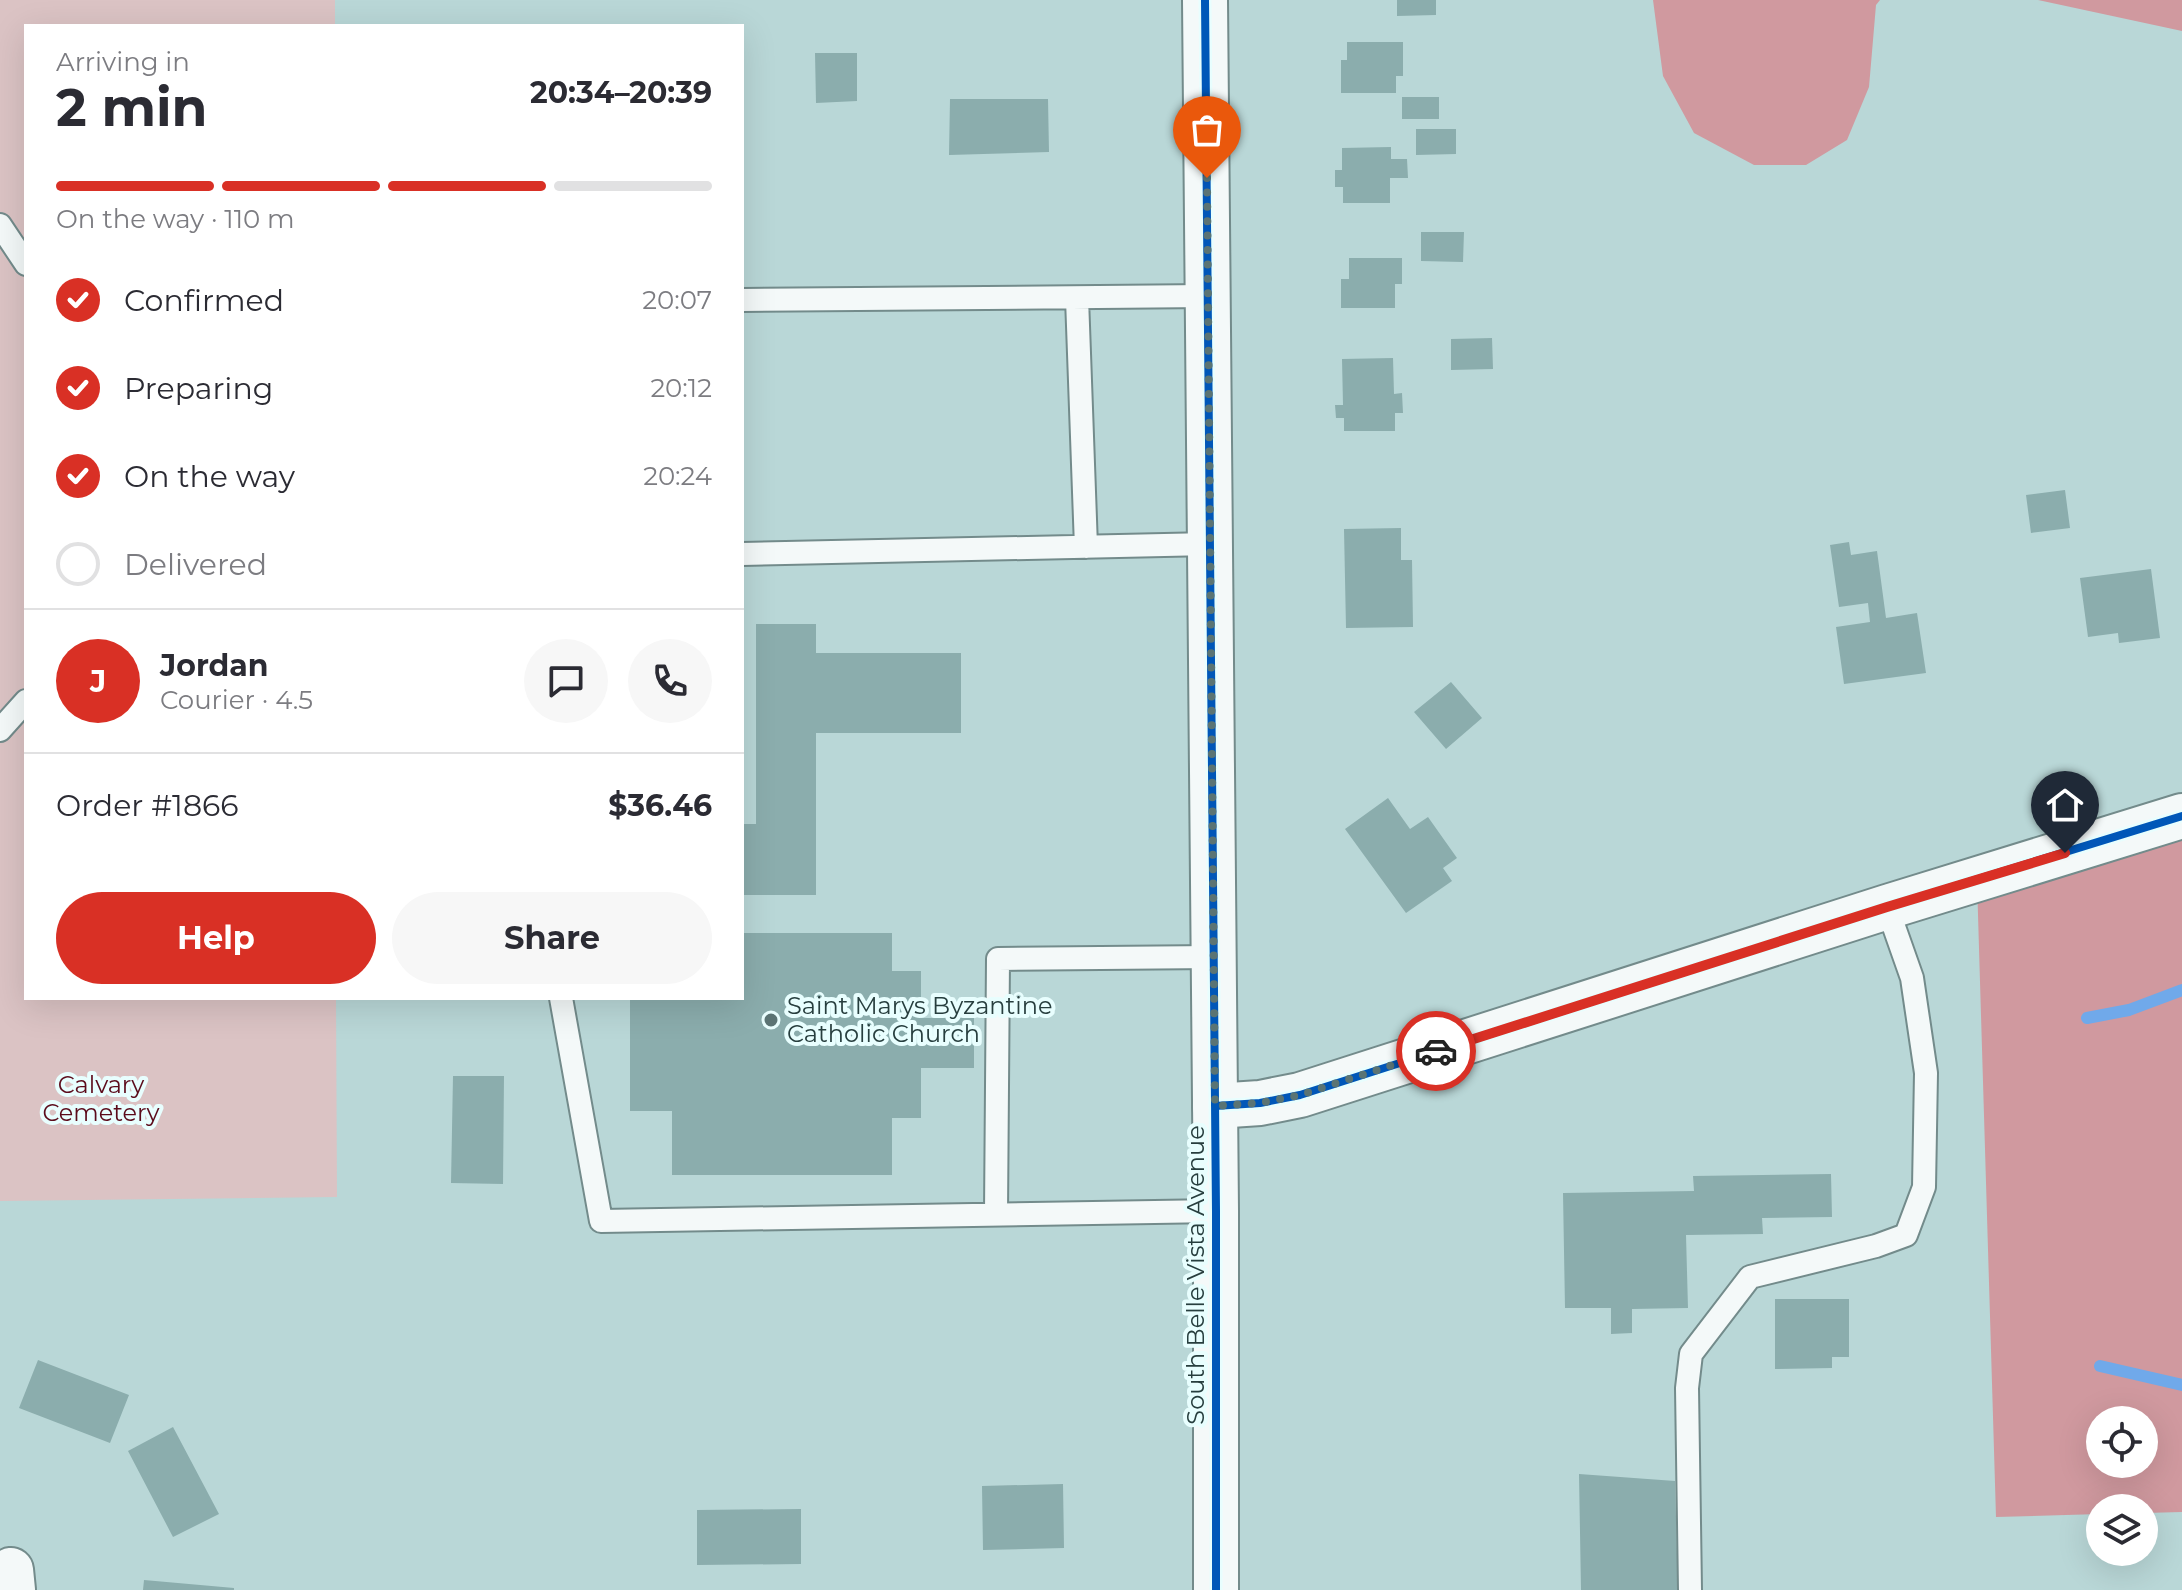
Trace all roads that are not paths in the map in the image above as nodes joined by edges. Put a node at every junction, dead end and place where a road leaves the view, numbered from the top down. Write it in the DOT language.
graph roads {
  1 [pos="1205,0"];
  2 [pos="0,225"];
  3 [pos="24,261"];
  4 [pos="1208,296"];
  5 [pos="1077,298"];
  6 [pos="744,300"];
  7 [pos="1210,544"];
  8 [pos="1086,547"];
  9 [pos="744,554"];
  10 [pos="24,703"];
  11 [pos="0,730"];
  12 [pos="2182,816"];
  13 [pos="1887,907"];
  14 [pos="1214,957"];
  15 [pos="561,1000"];
  16 [pos="1215,1106"];
  17 [pos="1216,1211"];
  18 [pos="996,1214"];
  19 [pos="1216,1590"];
  20 [pos="1690,1590"];
  1 -- 4 [label="street, South Belle Vista Avenue"];
  2 -- 3 [label="lane"];
  4 -- 5 [label="lane"];
  4 -- 7 [label="street, South Belle Vista Avenue"];
  5 -- 6 [label="lane"];
  5 -- 8 [label="lane"];
  7 -- 8 [label="lane"];
  7 -- 14 [label="street, South Belle Vista Avenue"];
  8 -- 9 [label="lane"];
  10 -- 11 [label="lane"];
  12 -- 13 [label="street"];
  13 -- 16 [label="street"];
  13 -- 20 [label="lane"];
  14 -- 16 [label="street, South Belle Vista Avenue"];
  14 -- 18 [label="lane"];
  15 -- 18 [label="lane"];
  16 -- 17 [label="street, South Belle Vista Avenue"];
  17 -- 18 [label="lane"];
  17 -- 19 [label="street, South Belle Vista Avenue"];
}
